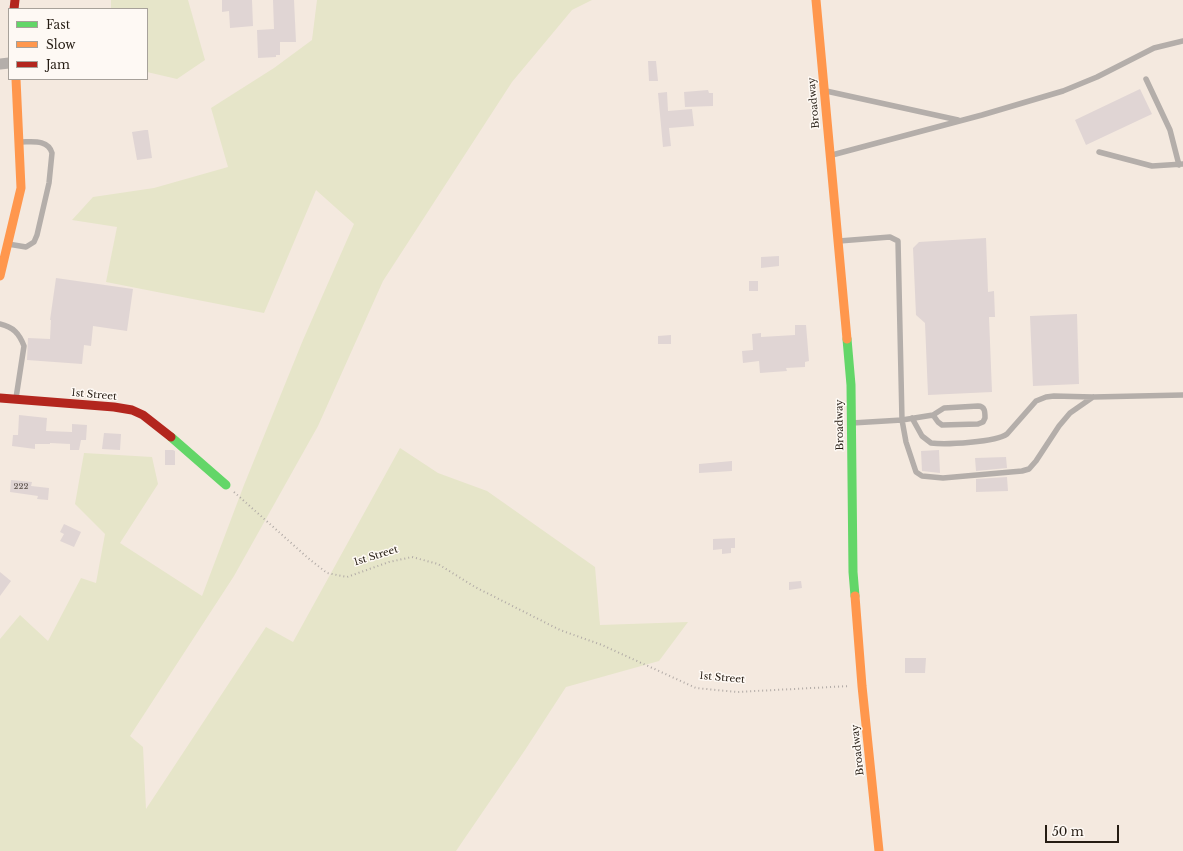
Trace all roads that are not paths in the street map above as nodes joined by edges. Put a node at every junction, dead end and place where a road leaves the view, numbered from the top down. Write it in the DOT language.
graph roads {
  1 [pos="816,0"];
  2 [pos="1183,42"];
  3 [pos="1146,79"];
  4 [pos="16,80"];
  5 [pos="824,90"];
  6 [pos="960,120"];
  7 [pos="19,142"];
  8 [pos="1098,152"];
  9 [pos="830,156"];
  10 [pos="1181,164"];
  11 [pos="838,241"];
  12 [pos="8,244"];
  13 [pos="0,276"];
  14 [pos="0,324"];
  15 [pos="1183,395"];
  16 [pos="1093,397"];
  17 [pos="0,398"];
  18 [pos="15,399"];
  19 [pos="933,415"];
  20 [pos="912,418"];
  21 [pos="902,420"];
  22 [pos="851,423"];
  23 [pos="226,485"];
  24 [pos="879,851"];
  1 -- 5 [label="street, Broadway"];
  2 -- 6 [label="lane"];
  3 -- 10 [label="lane"];
  4 -- 7 [label="street"];
  5 -- 6 [label="lane"];
  5 -- 9 [label="street, Broadway"];
  6 -- 9 [label="lane"];
  7 -- 12 [label="street"];
  7 -- 12 [label="lane"];
  8 -- 10 [label="lane"];
  9 -- 11 [label="street, Broadway"];
  11 -- 21 [label="lane"];
  11 -- 22 [label="street, Broadway"];
  12 -- 13 [label="street"];
  14 -- 18 [label="lane"];
  15 -- 16 [label="lane"];
  16 -- 20 [label="lane"];
  16 -- 21 [label="lane"];
  17 -- 18 [label="street, 1st Street"];
  18 -- 23 [label="street, 1st Street"];
  19 -- 19 [label="lane"];
  19 -- 20 [label="lane"];
  20 -- 21 [label="lane"];
  21 -- 22 [label="lane"];
  22 -- 24 [label="street, Broadway"];
}
